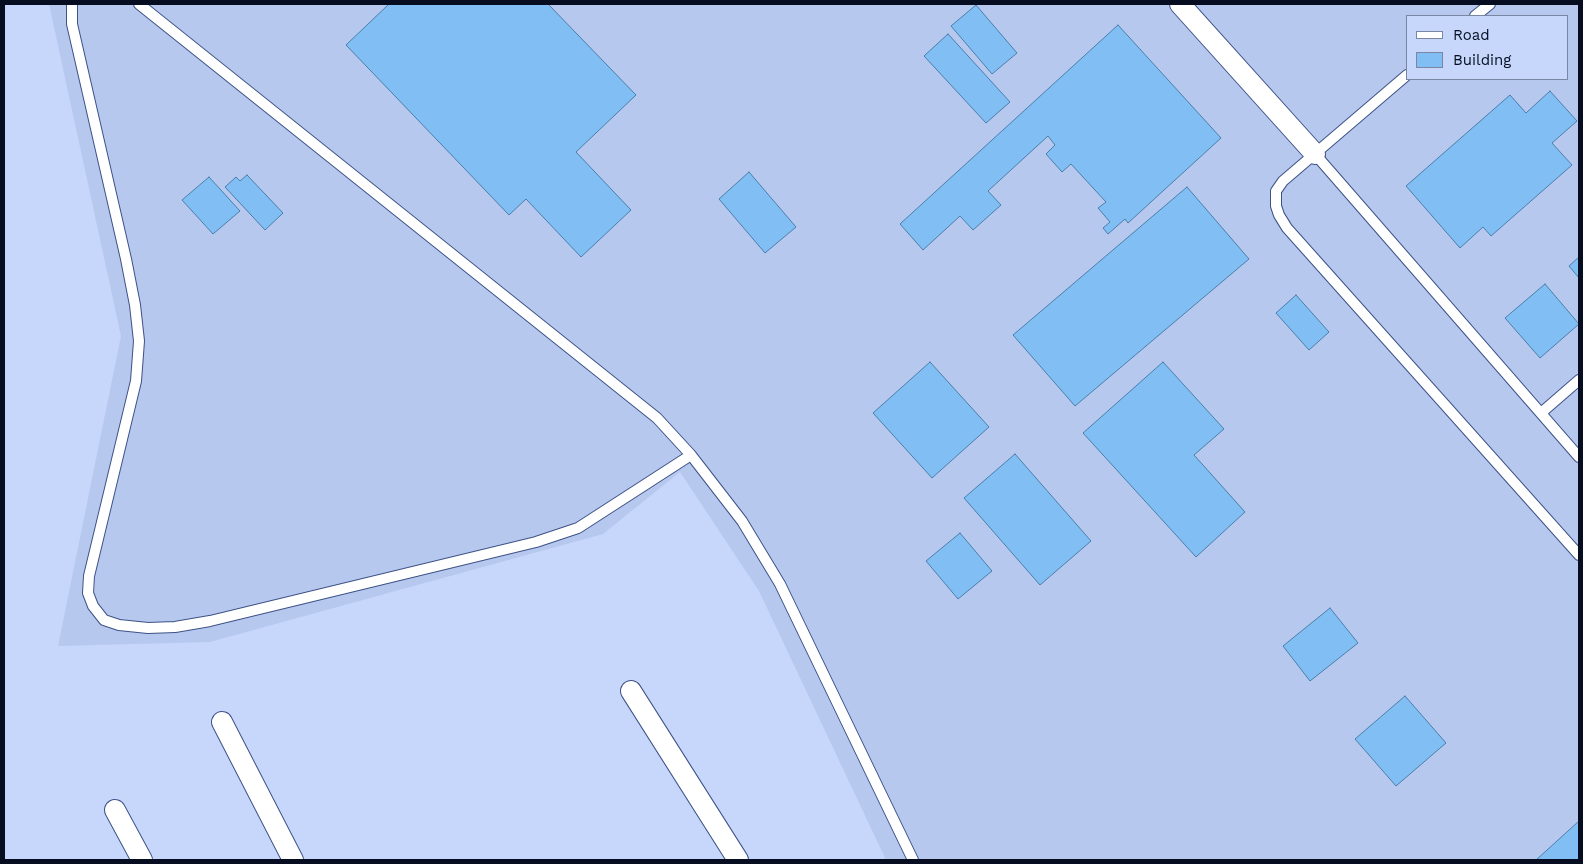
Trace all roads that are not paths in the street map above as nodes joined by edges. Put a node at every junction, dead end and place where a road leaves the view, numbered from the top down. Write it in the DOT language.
graph roads {
  1 [pos="72,4"];
  2 [pos="139,4"];
  3 [pos="1180,4"];
  4 [pos="1490,4"];
  5 [pos="1476,15"];
  6 [pos="1406,76"];
  7 [pos="1315,154"];
  8 [pos="1579,380"];
  9 [pos="1541,413"];
  10 [pos="691,455"];
  11 [pos="1579,457"];
  12 [pos="1579,555"];
  13 [pos="631,691"];
  14 [pos="222,722"];
  15 [pos="115,810"];
  16 [pos="142,860"];
  17 [pos="294,860"];
  18 [pos="738,860"];
  19 [pos="913,860"];
  1 -- 10 [label="lane"];
  2 -- 10 [label="lane"];
  3 -- 7 [label="street"];
  4 -- 5 [label="lane"];
  6 -- 7 [label="lane"];
  7 -- 9 [label="lane"];
  7 -- 12 [label="lane"];
  8 -- 9 [label="lane"];
  9 -- 11 [label="lane"];
  10 -- 19 [label="lane"];
  13 -- 18 [label="street"];
  14 -- 17 [label="street"];
  15 -- 16 [label="street"];
}
